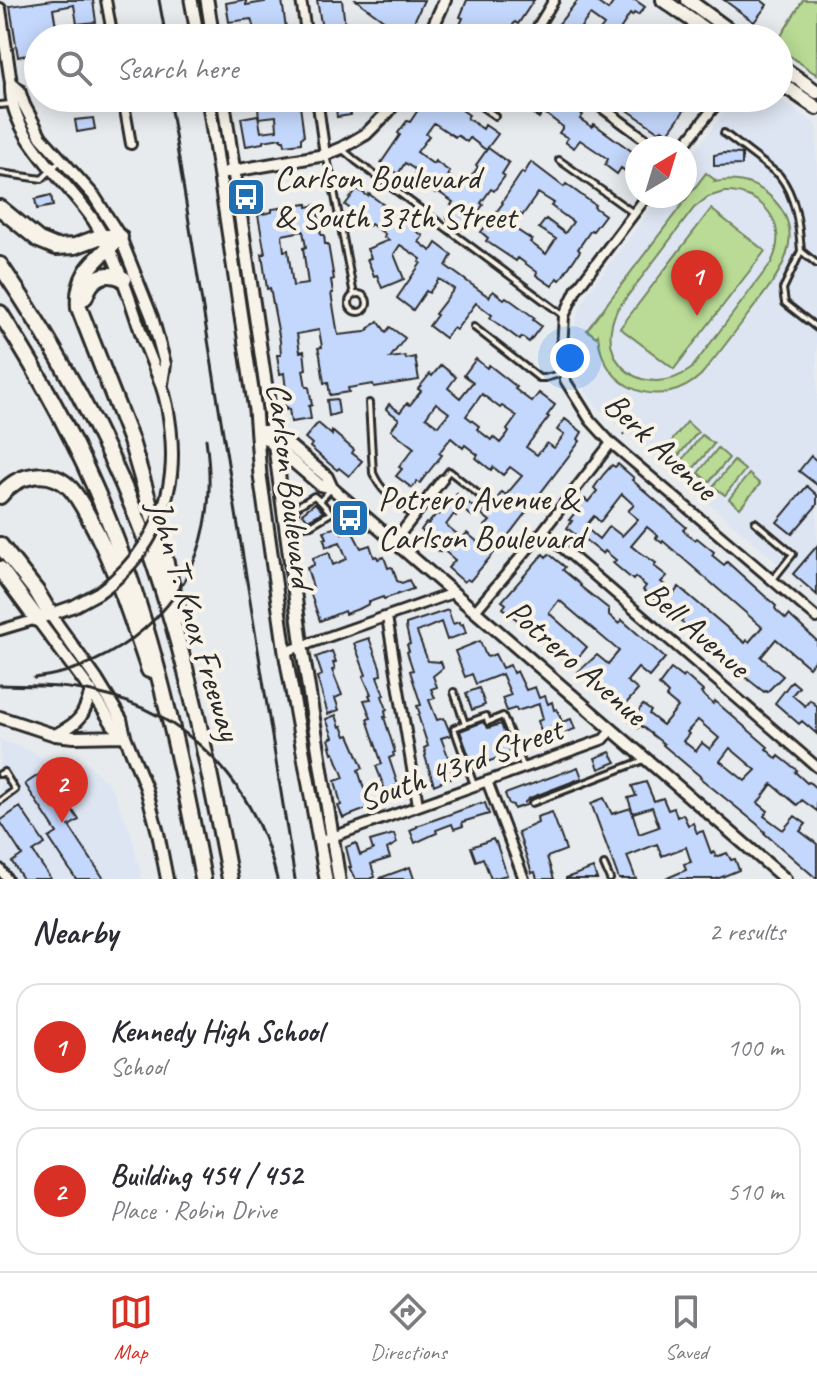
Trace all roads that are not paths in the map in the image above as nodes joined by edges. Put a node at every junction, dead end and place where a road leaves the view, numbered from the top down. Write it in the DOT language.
graph roads {
  1 [pos="106,0"];
  2 [pos="191,0"];
  3 [pos="207,0"];
  4 [pos="301,0"];
  5 [pos="445,0"];
  6 [pos="554,0"];
  7 [pos="688,0"];
  8 [pos="670,2"];
  9 [pos="0,9"];
  10 [pos="110,24"];
  11 [pos="195,24"];
  12 [pos="211,24"];
  13 [pos="305,24"];
  14 [pos="434,24"];
  15 [pos="539,24"];
  16 [pos="699,24"];
  17 [pos="721,24"];
  18 [pos="2,40"];
  19 [pos="793,75"];
  20 [pos="793,92"];
  21 [pos="817,92"];
  22 [pos="18,104"];
  23 [pos="0,105"];
  24 [pos="817,108"];
  25 [pos="125,112"];
  26 [pos="210,112"];
  27 [pos="225,112"];
  28 [pos="319,112"];
  29 [pos="388,112"];
  30 [pos="489,112"];
  31 [pos="611,112"];
  32 [pos="710,112"];
  33 [pos="495,116"];
  34 [pos="724,133"];
  35 [pos="642,136"];
  36 [pos="691,136"];
  37 [pos="131,144"];
  38 [pos="342,148"];
  39 [pos="325,155"];
  40 [pos="61,159"];
  41 [pos="559,160"];
  42 [pos="52,169"];
  43 [pos="234,171"];
  44 [pos="0,173"];
  45 [pos="219,173"];
  46 [pos="0,208"];
  47 [pos="638,208"];
  48 [pos="634,213"];
  49 [pos="120,237"];
  50 [pos="106,242"];
  51 [pos="801,251"];
  52 [pos="817,264"];
  53 [pos="0,265"];
  54 [pos="124,279"];
  55 [pos="354,295"];
  56 [pos="0,313"];
  57 [pos="564,316"];
  58 [pos="474,327"];
  59 [pos="817,328"];
  60 [pos="91,341"];
  61 [pos="563,373"];
  62 [pos="162,386"];
  63 [pos="369,403"];
  64 [pos="257,431"];
  65 [pos="272,431"];
  66 [pos="611,443"];
  67 [pos="275,448"];
  68 [pos="442,480"];
  69 [pos="332,488"];
  70 [pos="0,496"];
  71 [pos="320,501"];
  72 [pos="487,501"];
  73 [pos="414,517"];
  74 [pos="289,520"];
  75 [pos="755,522"];
  76 [pos="543,531"];
  77 [pos="394,542"];
  78 [pos="0,545"];
  79 [pos="0,569"];
  80 [pos="772,580"];
  81 [pos="453,593"];
  82 [pos="475,611"];
  83 [pos="44,616"];
  84 [pos="387,617"];
  85 [pos="817,618"];
  86 [pos="0,630"];
  87 [pos="302,647"];
  88 [pos="285,652"];
  89 [pos="188,680"];
  90 [pos="91,691"];
  91 [pos="454,692"];
  92 [pos="0,717"];
  93 [pos="465,724"];
  94 [pos="612,729"];
  95 [pos="55,735"];
  96 [pos="125,736"];
  97 [pos="646,759"];
  98 [pos="817,767"];
  99 [pos="524,768"];
  100 [pos="182,771"];
  101 [pos="0,774"];
  102 [pos="487,781"];
  103 [pos="474,785"];
  104 [pos="0,801"];
  105 [pos="532,803"];
  106 [pos="418,805"];
  107 [pos="327,839"];
  108 [pos="604,865"];
  109 [pos="0,869"];
  110 [pos="777,876"];
  111 [pos="7,879"];
  112 [pos="167,879"];
  113 [pos="203,879"];
  114 [pos="230,879"];
  115 [pos="326,879"];
  116 [pos="339,879"];
  117 [pos="524,879"];
  118 [pos="610,879"];
  1 -- 10 [label="street"];
  2 -- 11 [label="main road"];
  3 -- 12 [label="main road"];
  4 -- 13 [label="street"];
  5 -- 14 [label="street"];
  6 -- 15 [label="street"];
  7 -- 17 [label="main road"];
  8 -- 16 [label="main road"];
  9 -- 18 [label="street"];
  18 -- 22 [label="street"];
  19 -- 21 [label="main road"];
  20 -- 24 [label="main road"];
  22 -- 23 [label="lane"];
  22 -- 40 [label="street"];
  22 -- 42 [label="street"];
  25 -- 37 [label="street"];
  26 -- 45 [label="main road, Carlson Boulevard"];
  27 -- 43 [label="main road, Carlson Boulevard"];
  28 -- 39 [label="street"];
  29 -- 38 [label="street"];
  30 -- 33 [label="lane"];
  31 -- 35 [label="street"];
  32 -- 36 [label="street"];
  34 -- 51 [label="lane"];
  38 -- 39 [label="street"];
  38 -- 57 [label="lane"];
  39 -- 43 [label="street"];
  39 -- 55 [label="lane"];
  40 -- 42 [label="lane"];
  40 -- 49 [label="street"];
  41 -- 48 [label="lane"];
  42 -- 44 [label="lane"];
  42 -- 50 [label="street"];
  43 -- 45 [label="street"];
  43 -- 65 [label="main road, Carlson Boulevard"];
  45 -- 64 [label="main road, Carlson Boulevard"];
  46 -- 50 [label="highway"];
  47 -- 48 [label="street, Berk Avenue"];
  48 -- 57 [label="street, Berk Avenue"];
  49 -- 50 [label="highway"];
  49 -- 62 [label="street"];
  50 -- 54 [label="street"];
  50 -- 60 [label="highway"];
  51 -- 52 [label="lane"];
  51 -- 59 [label="lane"];
  53 -- 89 [label="highway, John T. Knox Freeway"];
  54 -- 60 [label="highway"];
  54 -- 62 [label="street"];
  55 -- 55 [label="lane"];
  56 -- 100 [label="highway, John T. Knox Freeway"];
  57 -- 61 [label="street, Berk Avenue"];
  58 -- 61 [label="lane"];
  60 -- 89 [label="highway"];
  61 -- 66 [label="street, Berk Avenue"];
  62 -- 83 [label="street, bridge"];
  63 -- 73 [label="lane"];
  64 -- 65 [label="street"];
  64 -- 67 [label="street, Potrero Avenue"];
  64 -- 88 [label="main road, Carlson Boulevard"];
  65 -- 67 [label="main road, Carlson Boulevard"];
  65 -- 69 [label="street, Potrero Avenue"];
  66 -- 76 [label="street"];
  66 -- 80 [label="street, Berk Avenue"];
  67 -- 69 [label="street, Potrero Avenue"];
  67 -- 74 [label="main road, Carlson Boulevard"];
  68 -- 72 [label="lane"];
  68 -- 73 [label="street"];
  69 -- 71 [label="lane"];
  69 -- 77 [label="street, Potrero Avenue"];
  70 -- 100 [label="highway"];
  71 -- 74 [label="lane"];
  71 -- 74 [label="lane"];
  73 -- 77 [label="street"];
  74 -- 87 [label="main road, Carlson Boulevard"];
  75 -- 80 [label="lane"];
  76 -- 82 [label="street"];
  76 -- 98 [label="street, Bell Avenue"];
  77 -- 81 [label="street, Potrero Avenue"];
  78 -- 83 [label="highway"];
  79 -- 83 [label="highway"];
  80 -- 85 [label="street, Berk Avenue"];
  81 -- 82 [label="street, Potrero Avenue"];
  81 -- 84 [label="street"];
  82 -- 94 [label="street, Potrero Avenue"];
  83 -- 86 [label="street"];
  83 -- 90 [label="street"];
  83 -- 96 [label="street"];
  84 -- 87 [label="street"];
  84 -- 106 [label="street"];
  87 -- 88 [label="street"];
  87 -- 107 [label="main road, Carlson Boulevard"];
  88 -- 107 [label="main road, Carlson Boulevard"];
  89 -- 114 [label="highway, John T. Knox Freeway"];
  90 -- 95 [label="street"];
  90 -- 96 [label="street"];
  91 -- 93 [label="lane"];
  92 -- 95 [label="street"];
  93 -- 99 [label="lane"];
  93 -- 103 [label="lane"];
  94 -- 97 [label="street, Potrero Avenue"];
  94 -- 99 [label="street, South 43rd Street"];
  95 -- 96 [label="street"];
  96 -- 112 [label="street"];
  97 -- 105 [label="lane"];
  97 -- 110 [label="street, Potrero Avenue"];
  99 -- 102 [label="street, South 43rd Street"];
  100 -- 113 [label="highway, John T. Knox Freeway"];
  101 -- 104 [label="lane"];
  102 -- 103 [label="street, South 43rd Street"];
  102 -- 117 [label="street"];
  103 -- 106 [label="street, South 43rd Street"];
  106 -- 107 [label="street, South 43rd Street"];
  107 -- 115 [label="main road, Carlson Boulevard"];
  107 -- 116 [label="main road, Carlson Boulevard"];
  108 -- 118 [label="lane"];
  109 -- 111 [label="street"];
}
